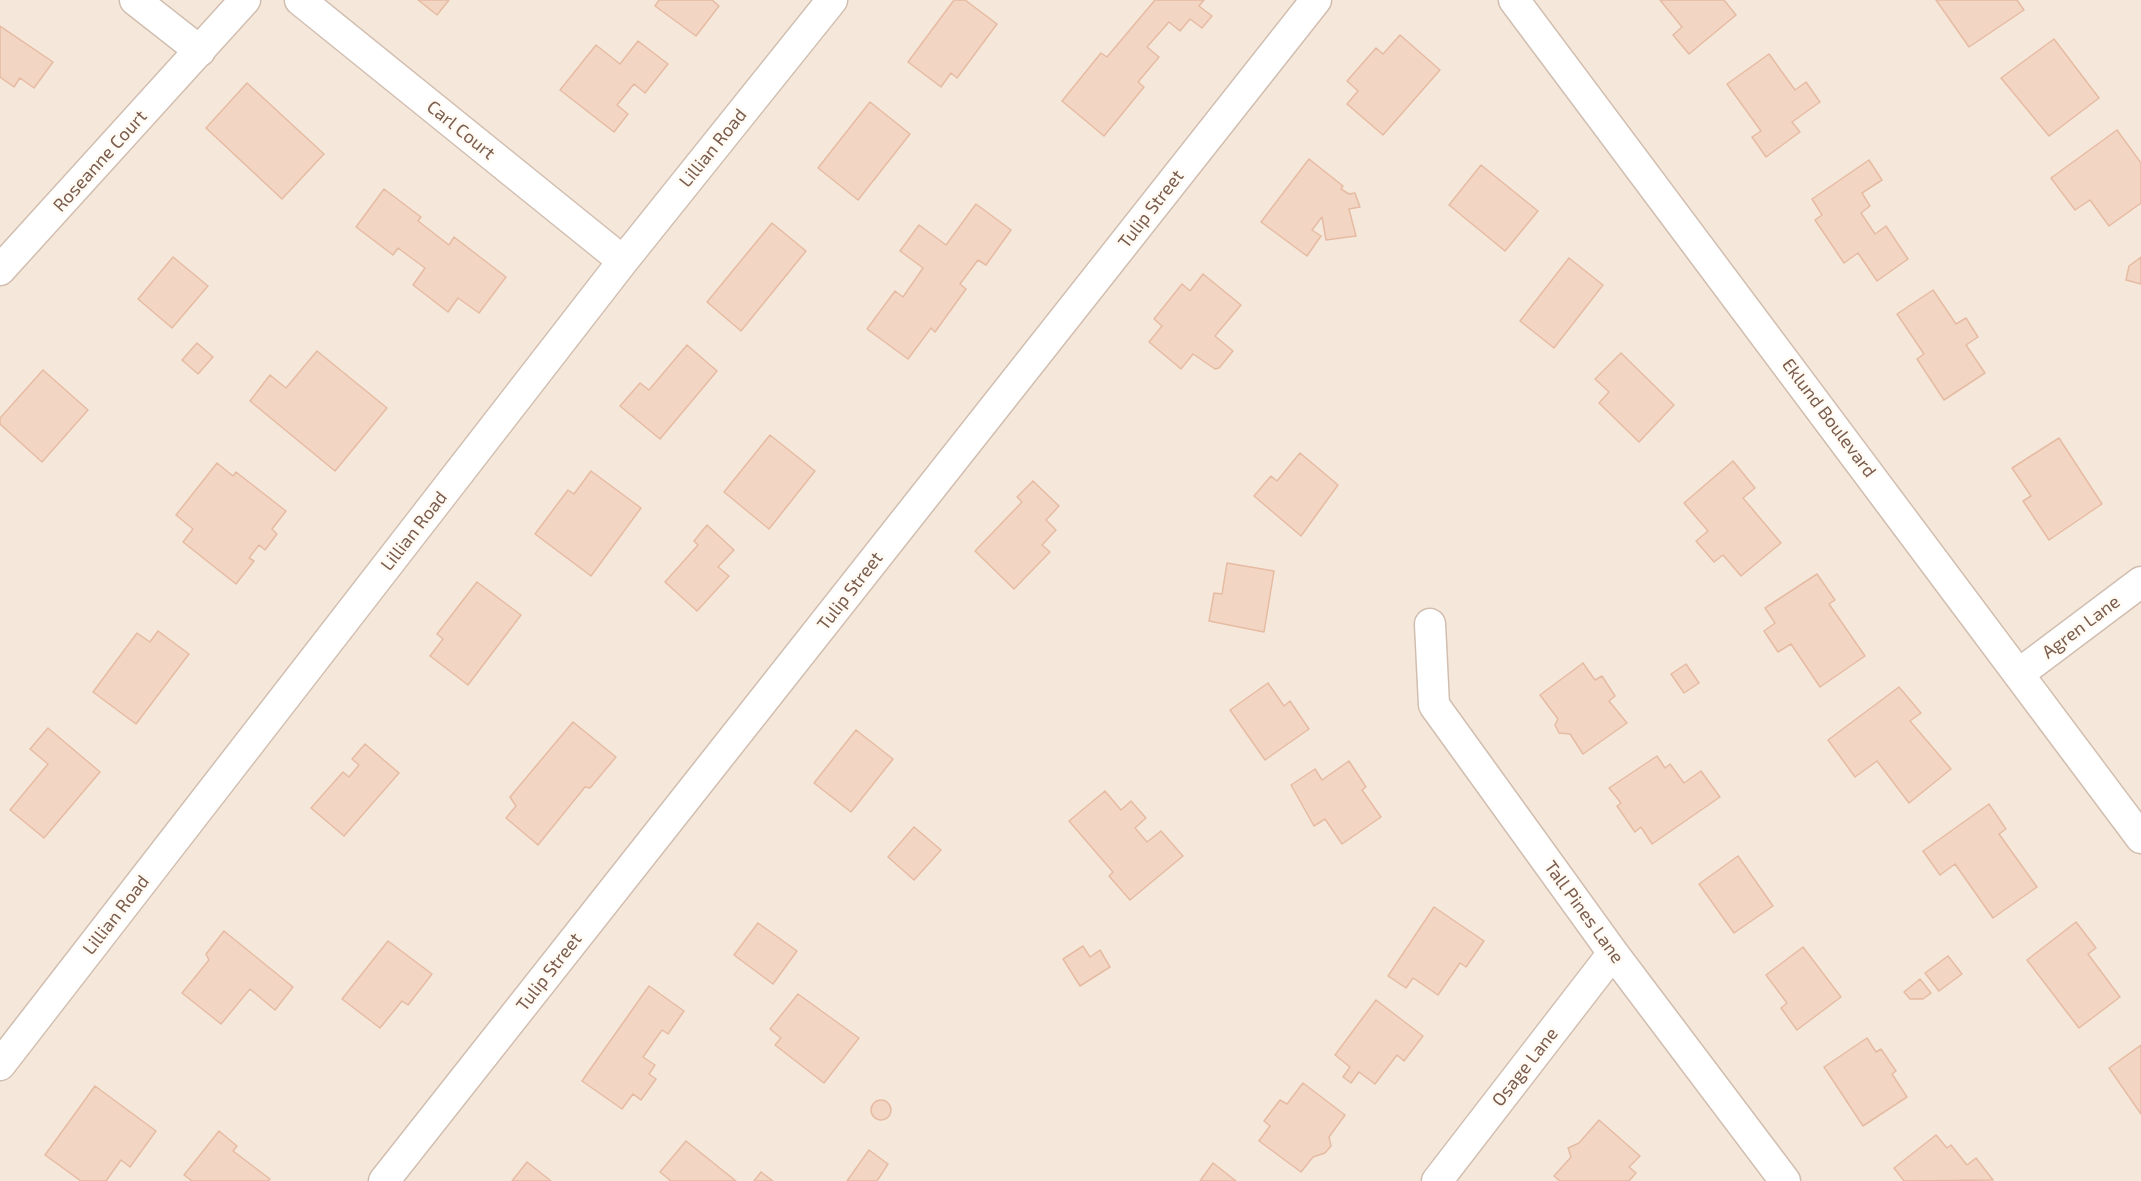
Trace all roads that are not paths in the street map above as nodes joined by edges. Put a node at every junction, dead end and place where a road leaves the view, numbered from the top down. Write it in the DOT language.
graph roads {
  1 [pos="135,0"];
  2 [pos="245,0"];
  3 [pos="300,0"];
  4 [pos="832,0"];
  5 [pos="1316,0"];
  6 [pos="1514,0"];
  7 [pos="200,51"];
  8 [pos="623,261"];
  9 [pos="0,270"];
  10 [pos="2141,582"];
  11 [pos="1430,624"];
  12 [pos="2020,672"];
  13 [pos="2141,838"];
  14 [pos="1613,953"];
  15 [pos="0,1065"];
  16 [pos="384,1181"];
  17 [pos="1437,1181"];
  18 [pos="1785,1181"];
  1 -- 7 [label="street"];
  2 -- 7 [label="street, Roseanne Court"];
  3 -- 8 [label="street, Carl Court"];
  4 -- 8 [label="street, Lillian Road"];
  5 -- 16 [label="street, Tulip Street"];
  6 -- 12 [label="street, Eklund Boulevard"];
  7 -- 9 [label="street, Roseanne Court"];
  8 -- 15 [label="street, Lillian Road"];
  10 -- 12 [label="street, Agren Lane"];
  11 -- 14 [label="street, Tall Pines Lane"];
  12 -- 13 [label="street, Eklund Boulevard"];
  14 -- 17 [label="street, Osage Lane"];
  14 -- 18 [label="street, Tall Pines Lane"];
}
